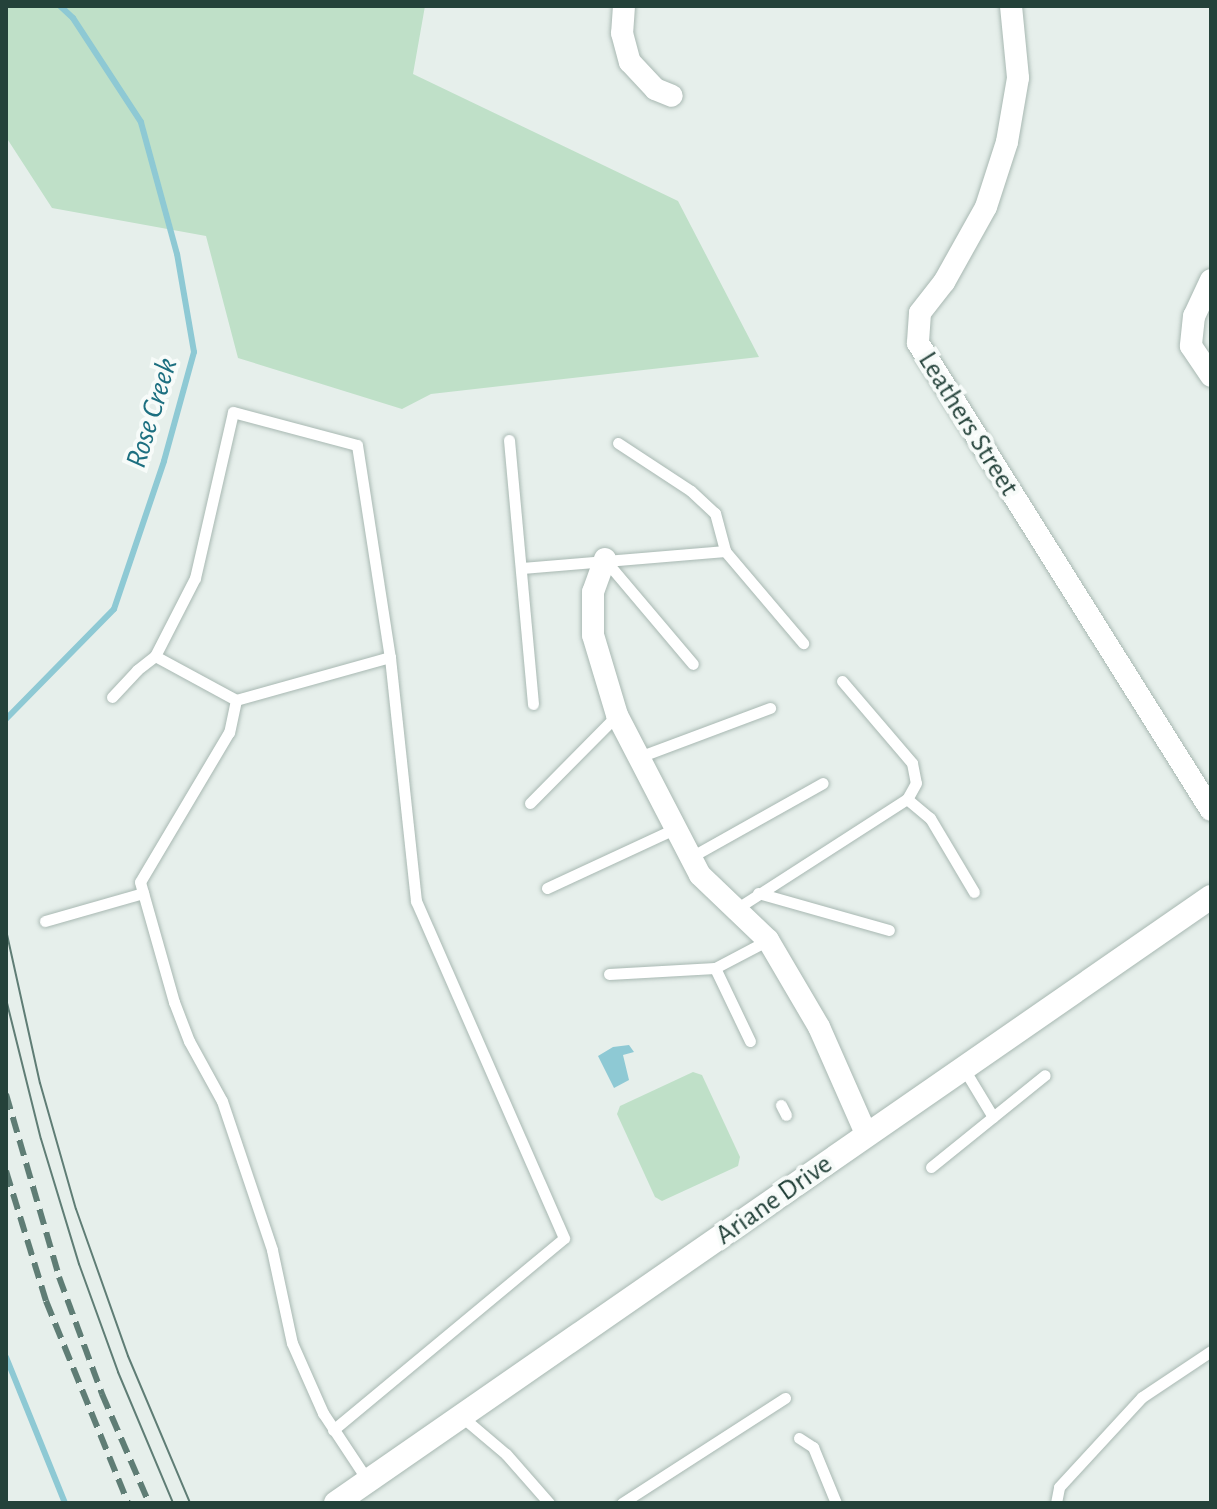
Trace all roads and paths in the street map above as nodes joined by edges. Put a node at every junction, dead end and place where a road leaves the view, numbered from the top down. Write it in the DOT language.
graph roads {
  1 [pos="624,6"];
  2 [pos="1011,6"];
  3 [pos="672,96"];
  4 [pos="1211,280"];
  5 [pos="1211,376"];
  6 [pos="509,440"];
  7 [pos="618,443"];
  8 [pos="725,551"];
  9 [pos="605,559"];
  10 [pos="522,568"];
  11 [pos="803,643"];
  12 [pos="155,656"];
  13 [pos="390,657"];
  14 [pos="693,664"];
  15 [pos="842,681"];
  16 [pos="112,697"];
  17 [pos="236,700"];
  18 [pos="533,704"];
  19 [pos="770,708"];
  20 [pos="617,715"];
  21 [pos="639,757"];
  22 [pos="823,783"];
  23 [pos="907,799"];
  24 [pos="530,803"];
  25 [pos="1211,810"];
  26 [pos="676,828"];
  27 [pos="691,857"];
  28 [pos="547,888"];
  29 [pos="974,892"];
  30 [pos="143,893"];
  31 [pos="758,893"];
  32 [pos="1211,897"];
  33 [pos="736,909"];
  34 [pos="45,921"];
  35 [pos="889,930"];
  36 [pos="768,940"];
  37 [pos="715,968"];
  38 [pos="609,974"];
  39 [pos="750,1041"];
  40 [pos="964,1069"];
  41 [pos="1045,1075"];
  42 [pos="993,1117"];
  43 [pos="867,1136"];
  44 [pos="931,1167"];
  45 [pos="1211,1351"];
  46 [pos="785,1398"];
  47 [pos="460,1416"];
  48 [pos="333,1430"];
  49 [pos="799,1438"];
  50 [pos="368,1481"];
  51 [pos="336,1503"];
  52 [pos="549,1503"];
  53 [pos="622,1503"];
  54 [pos="836,1503"];
  55 [pos="1056,1503"];
  1 -- 3 [label="street"];
  2 -- 25 [label="street, Leathers Street"];
  4 -- 5 [label="street"];
  6 -- 10 [label="lane"];
  7 -- 8 [label="lane"];
  8 -- 9 [label="lane"];
  8 -- 11 [label="lane"];
  9 -- 10 [label="lane"];
  9 -- 14 [label="lane"];
  9 -- 20 [label="street"];
  10 -- 18 [label="lane"];
  12 -- 13 [label="lane"];
  12 -- 16 [label="lane"];
  12 -- 17 [label="lane"];
  13 -- 17 [label="lane"];
  13 -- 48 [label="lane"];
  15 -- 23 [label="lane"];
  17 -- 30 [label="lane"];
  19 -- 21 [label="lane"];
  20 -- 21 [label="street"];
  20 -- 24 [label="lane"];
  21 -- 26 [label="street"];
  22 -- 27 [label="lane"];
  23 -- 29 [label="lane"];
  23 -- 31 [label="lane"];
  26 -- 27 [label="street"];
  26 -- 28 [label="lane"];
  27 -- 33 [label="street"];
  30 -- 34 [label="lane"];
  30 -- 48 [label="lane"];
  31 -- 33 [label="lane"];
  31 -- 35 [label="lane"];
  32 -- 40 [label="street, Ariane Drive"];
  33 -- 36 [label="street"];
  36 -- 37 [label="lane"];
  36 -- 43 [label="street"];
  37 -- 38 [label="lane"];
  37 -- 39 [label="lane"];
  40 -- 42 [label="lane"];
  40 -- 43 [label="street, Ariane Drive"];
  41 -- 42 [label="lane"];
  42 -- 44 [label="lane"];
  43 -- 47 [label="street, Ariane Drive"];
  45 -- 55 [label="lane"];
  46 -- 53 [label="lane"];
  47 -- 50 [label="street, Ariane Drive"];
  47 -- 52 [label="lane"];
  48 -- 50 [label="lane"];
  49 -- 54 [label="lane"];
  50 -- 51 [label="street, Ariane Drive"];
}
